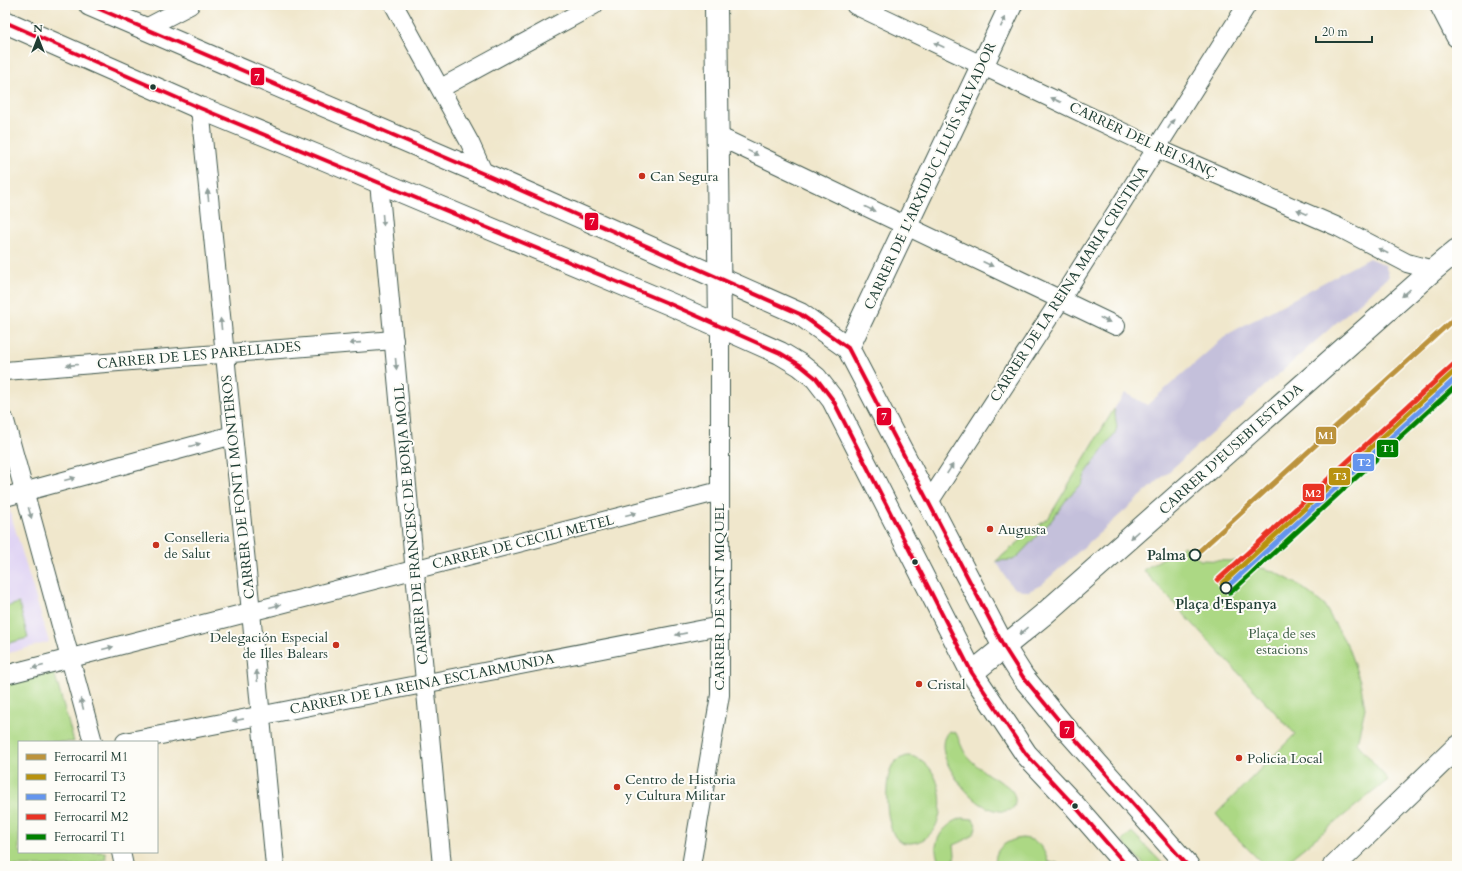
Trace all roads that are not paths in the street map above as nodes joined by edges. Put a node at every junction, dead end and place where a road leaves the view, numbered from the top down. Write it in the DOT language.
graph roads {
  1 [pos="90,5"];
  2 [pos="190,5"];
  3 [pos="394,5"];
  4 [pos="594,5"];
  5 [pos="716,5"];
  6 [pos="855,5"];
  7 [pos="1011,5"];
  8 [pos="1248,5"];
  9 [pos="1441,5"];
  10 [pos="5,22"];
  11 [pos="146,28"];
  12 [pos="1457,36"];
  13 [pos="982,66"];
  14 [pos="441,88"];
  15 [pos="200,108"];
  16 [pos="718,136"];
  17 [pos="1156,148"];
  18 [pos="484,174"];
  19 [pos="379,182"];
  20 [pos="906,226"];
  21 [pos="1457,250"];
  22 [pos="1433,270"];
  23 [pos="720,279"];
  24 [pos="1061,299"];
  25 [pos="720,326"];
  26 [pos="1116,326"];
  27 [pos="394,340"];
  28 [pos="848,348"];
  29 [pos="224,353"];
  30 [pos="5,371"];
  31 [pos="5,421"];
  32 [pos="233,435"];
  33 [pos="24,492"];
  34 [pos="720,492"];
  35 [pos="5,496"];
  36 [pos="929,502"];
  37 [pos="416,570"];
  38 [pos="251,612"];
  39 [pos="720,626"];
  40 [pos="1004,647"];
  41 [pos="71,658"];
  42 [pos="972,673"];
  43 [pos="5,675"];
  44 [pos="426,683"];
  45 [pos="260,715"];
  46 [pos="93,741"];
  47 [pos="129,741"];
  48 [pos="1457,747"];
  49 [pos="121,853"];
  50 [pos="124,866"];
  51 [pos="275,866"];
  52 [pos="442,866"];
  53 [pos="691,866"];
  54 [pos="1128,866"];
  55 [pos="1188,866"];
  56 [pos="1334,866"];
  1 -- 11 [label="main road"];
  2 -- 11 [label="street"];
  3 -- 14 [label="street"];
  4 -- 14 [label="street"];
  5 -- 16 [label="main road"];
  13 -- 6 [label="street, CARRER DEL REI SANÇ, one-way"];
  13 -- 7 [label="main road, CARRER DE L'ARXIDUC LLUÍS SALVADOR, one-way"];
  17 -- 8 [label="street, CARRER DE LA REINA MARIA CRISTINA, one-way"];
  9 -- 12 [label="main road"];
  10 -- 15 [label="main road"];
  11 -- 18 [label="main road"];
  17 -- 13 [label="street, CARRER DEL REI SANÇ, one-way"];
  13 -- 20 [label="main road, CARRER DE L'ARXIDUC LLUÍS SALVADOR"];
  14 -- 18 [label="street"];
  15 -- 19 [label="main road"];
  29 -- 15 [label="street, CARRER DE FONT I MONTEROS, one-way"];
  16 -- 20 [label="street, one-way"];
  16 -- 23 [label="main road"];
  22 -- 17 [label="street, CARRER DEL REI SANÇ, one-way"];
  17 -- 24 [label="street, CARRER DE LA REINA MARIA CRISTINA"];
  18 -- 23 [label="main road"];
  19 -- 25 [label="main road"];
  19 -- 27 [label="street, CARRER DE FRANCESC DE BORJA MOLL, one-way"];
  20 -- 24 [label="street, one-way"];
  20 -- 28 [label="main road, CARRER DE L'ARXIDUC LLUÍS SALVADOR"];
  21 -- 22 [label="main road, CARRER D'EUSEBI ESTADA"];
  22 -- 40 [label="main road, CARRER D'EUSEBI ESTADA, one-way"];
  23 -- 25 [label="main road"];
  23 -- 28 [label="main road"];
  24 -- 26 [label="street, one-way"];
  36 -- 24 [label="street, CARRER DE LA REINA MARIA CRISTINA, one-way"];
  25 -- 34 [label="street, CARRER DE SANT MIQUEL"];
  25 -- 42 [label="main road"];
  27 -- 29 [label="street, CARRER DE LES PARELLADES, one-way"];
  27 -- 37 [label="street, CARRER DE FRANCESC DE BORJA MOLL, one-way"];
  28 -- 36 [label="main road"];
  29 -- 30 [label="street, CARRER DE LES PARELLADES, one-way"];
  29 -- 32 [label="street, CARRER DE FONT I MONTEROS"];
  31 -- 33 [label="street"];
  33 -- 32 [label="street, one-way"];
  32 -- 38 [label="street, CARRER DE FONT I MONTEROS"];
  33 -- 35 [label="street"];
  33 -- 41 [label="street, one-way"];
  37 -- 34 [label="street, CARRER DE CECILI METEL, one-way"];
  34 -- 39 [label="street, CARRER DE SANT MIQUEL"];
  36 -- 40 [label="main road"];
  38 -- 37 [label="street, CARRER DE CECILI METEL, one-way"];
  37 -- 44 [label="street, CARRER DE FRANCESC DE BORJA MOLL"];
  41 -- 38 [label="street, CARRER DE CECILI METEL, one-way"];
  45 -- 38 [label="street, CARRER DE FONT I MONTEROS, one-way"];
  39 -- 44 [label="street, CARRER DE LA REINA ESCLARMUNDA, one-way"];
  39 -- 53 [label="street, CARRER DE SANT MIQUEL"];
  40 -- 42 [label="main road, CARRER D'EUSEBI ESTADA"];
  40 -- 55 [label="main road"];
  41 -- 43 [label="street, CARRER DE CECILI METEL, one-way"];
  46 -- 41 [label="street, one-way"];
  42 -- 54 [label="main road"];
  44 -- 45 [label="street, CARRER DE LA REINA ESCLARMUNDA"];
  44 -- 52 [label="street, CARRER DE FRANCESC DE BORJA MOLL"];
  45 -- 47 [label="street, CARRER DE LA REINA ESCLARMUNDA, one-way"];
  45 -- 51 [label="street, CARRER DE FONT I MONTEROS"];
  48 -- 56 [label="main road"];
  49 -- 50 [label="street"];
}
